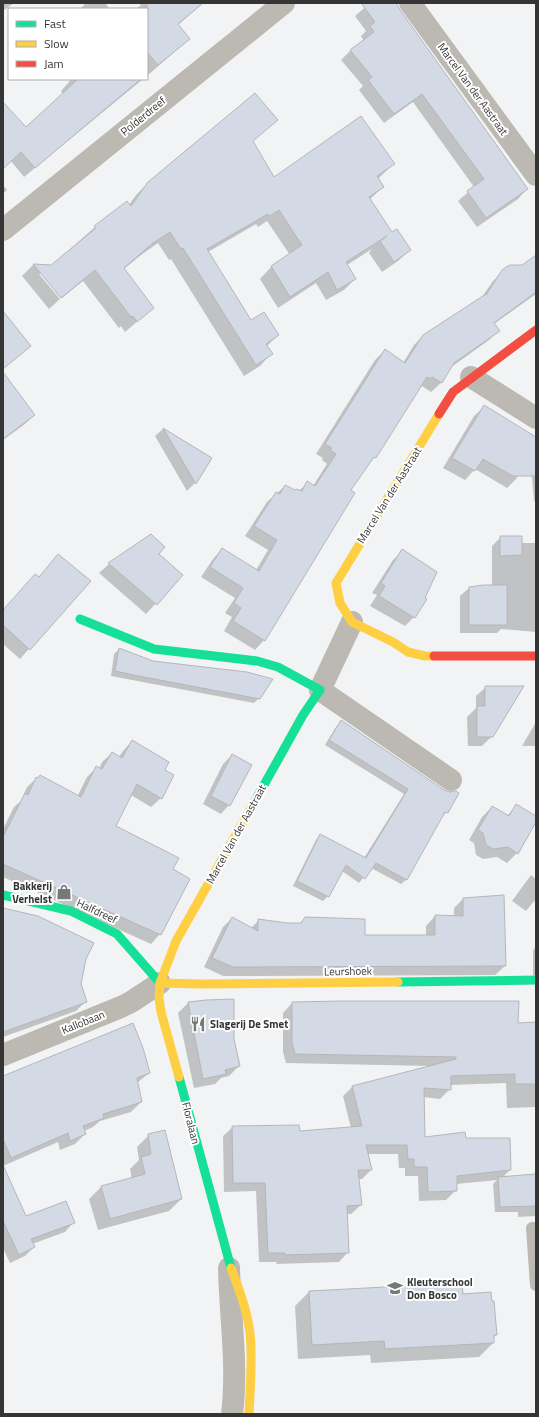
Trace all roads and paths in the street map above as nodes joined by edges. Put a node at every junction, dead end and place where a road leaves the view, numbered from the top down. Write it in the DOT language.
graph roads {
  1 [pos="284,3"];
  2 [pos="410,3"];
  3 [pos="536,175"];
  4 [pos="3,230"];
  5 [pos="536,330"];
  6 [pos="472,377"];
  7 [pos="536,418"];
  8 [pos="80,619"];
  9 [pos="352,622"];
  10 [pos="536,656"];
  11 [pos="320,690"];
  12 [pos="451,780"];
  13 [pos="3,896"];
  14 [pos="536,980"];
  15 [pos="160,982"];
  16 [pos="3,1055"];
  17 [pos="536,1228"];
  18 [pos="229,1263"];
  19 [pos="536,1285"];
  20 [pos="232,1414"];
  21 [pos="249,1414"];
  1 -- 4 [label="street, Polderdreef"];
  2 -- 3 [label="street, Marcel Van der Aastraat"];
  5 -- 6 [label="street, Marcel Van der Aastraat"];
  6 -- 7 [label="street"];
  6 -- 9 [label="street, Marcel Van der Aastraat"];
  8 -- 11 [label="street"];
  9 -- 10 [label="street"];
  9 -- 11 [label="street, Marcel Van der Aastraat"];
  11 -- 12 [label="street"];
  11 -- 15 [label="street, Marcel Van der Aastraat"];
  13 -- 15 [label="street, Halfdreef"];
  14 -- 15 [label="street, Leurshoek"];
  15 -- 16 [label="street, Kallobaan"];
  15 -- 18 [label="street, Floralaan"];
  17 -- 19 [label="lane"];
  18 -- 20 [label="street, Floralaan"];
  18 -- 21 [label="street, Floralaan"];
}
